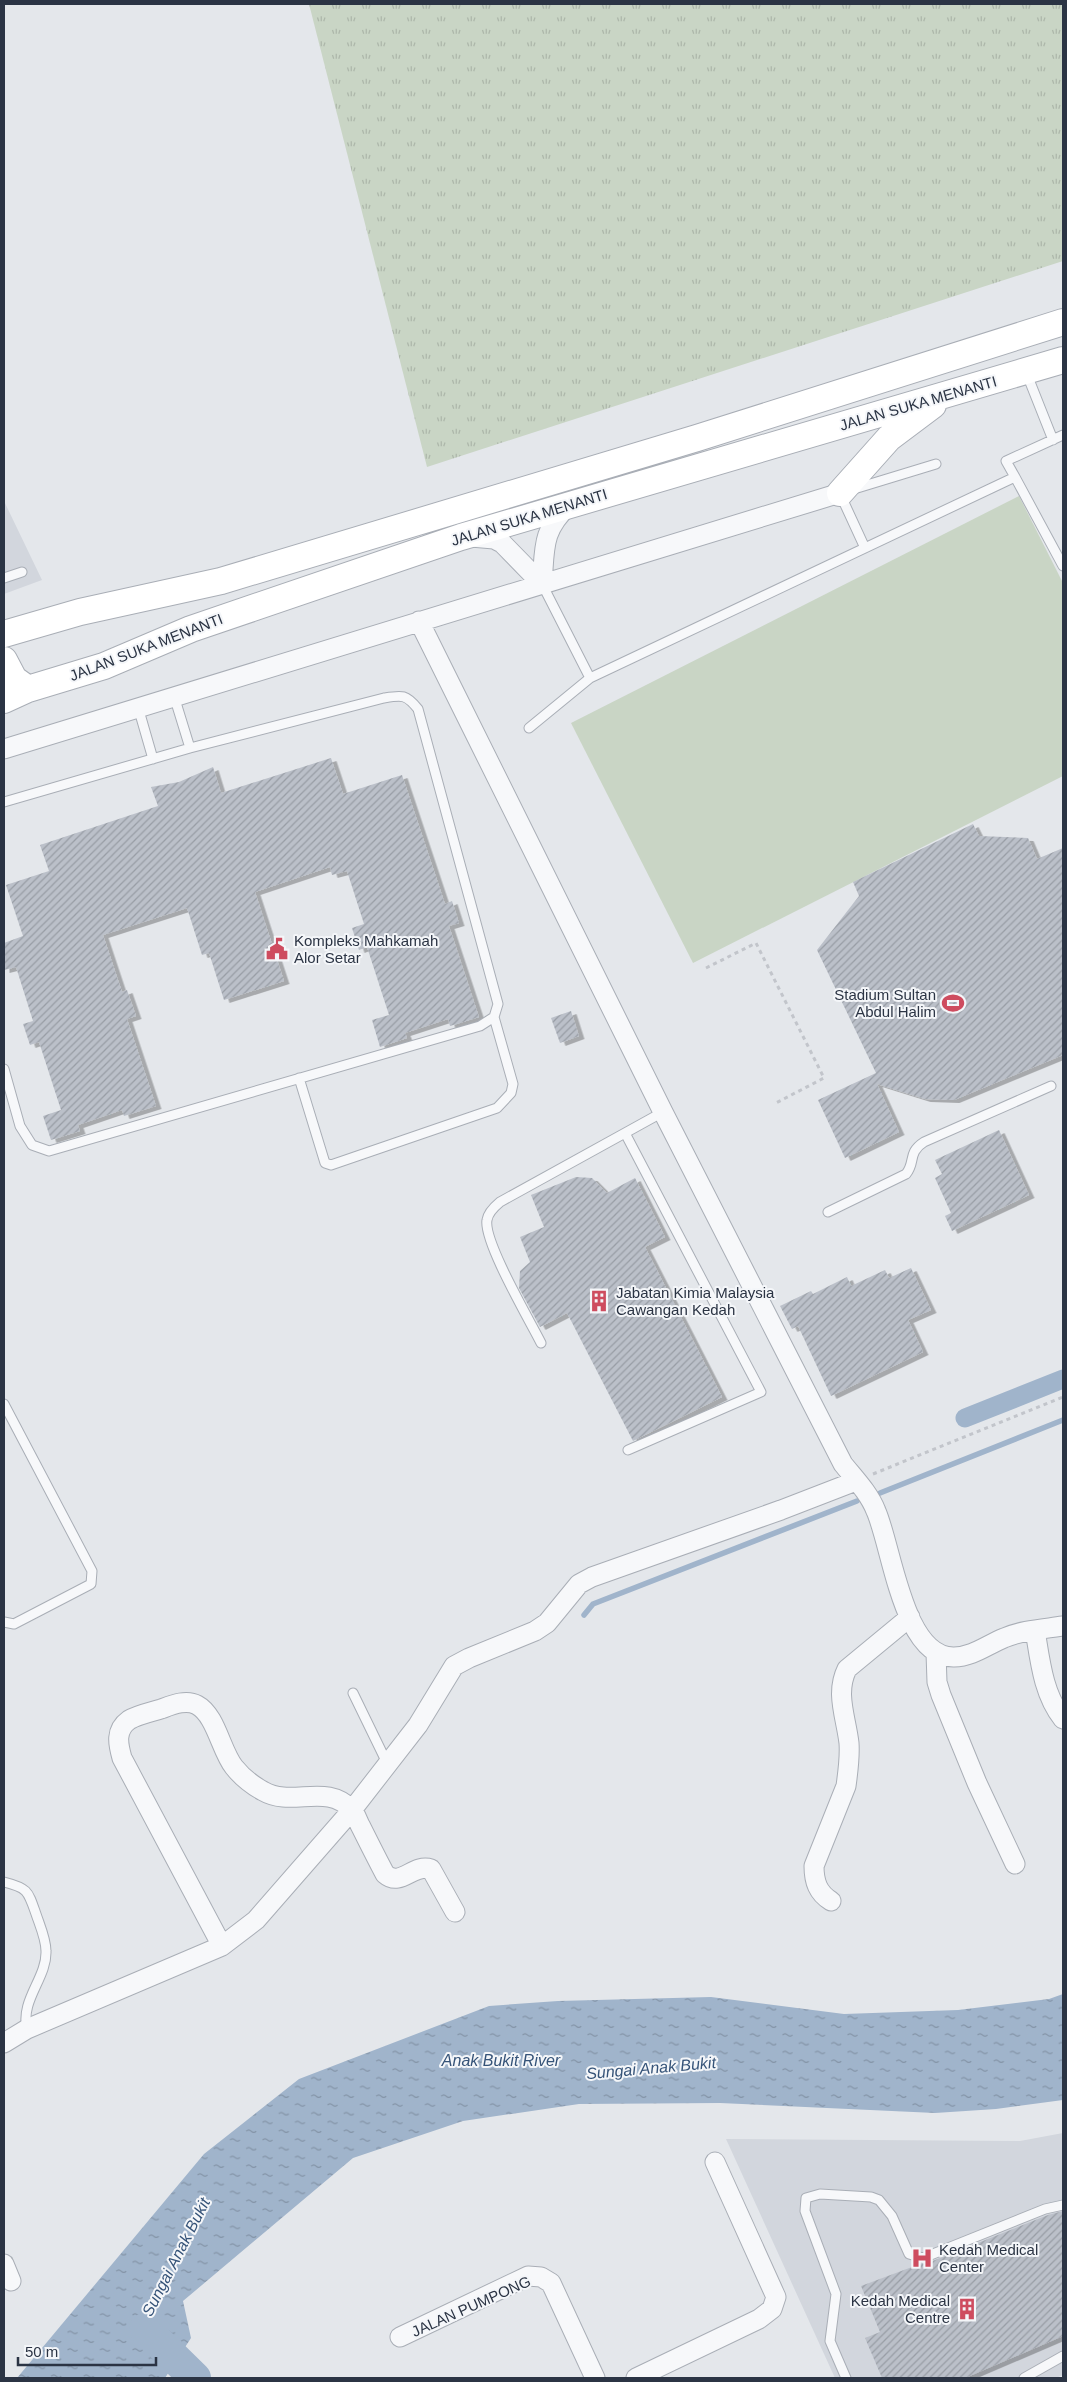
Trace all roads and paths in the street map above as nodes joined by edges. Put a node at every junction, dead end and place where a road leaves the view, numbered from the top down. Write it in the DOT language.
graph roads {
  1 [pos="1063,322"];
  2 [pos="1063,360"];
  3 [pos="1025,372"];
  4 [pos="957,391"];
  5 [pos="1063,435"];
  6 [pos="1053,440"];
  7 [pos="936,464"];
  8 [pos="1015,477"];
  9 [pos="840,493"];
  10 [pos="570,504"];
  11 [pos="461,537"];
  12 [pos="865,548"];
  13 [pos="1063,566"];
  14 [pos="22,572"];
  15 [pos="4,578"];
  16 [pos="542,584"];
  17 [pos="419,621"];
  18 [pos="4,634"];
  19 [pos="4,660"];
  20 [pos="590,678"];
  21 [pos="28,689"];
  22 [pos="174,696"];
  23 [pos="4,700"];
  24 [pos="138,707"];
  25 [pos="529,728"];
  26 [pos="190,748"];
  27 [pos="4,749"];
  28 [pos="154,759"];
  29 [pos="4,802"];
  30 [pos="706,968"];
  31 [pos="494,1017"];
  32 [pos="4,1069"];
  33 [pos="299,1078"];
  34 [pos="1051,1086"];
  35 [pos="774,1104"];
  36 [pos="663,1112"];
  37 [pos="625,1133"];
  38 [pos="828,1212"];
  39 [pos="541,1343"];
  40 [pos="1063,1397"];
  41 [pos="4,1404"];
  42 [pos="628,1450"];
  43 [pos="856,1481"];
  44 [pos="910,1617"];
  45 [pos="4,1622"];
  46 [pos="1063,1626"];
  47 [pos="1035,1630"];
  48 [pos="936,1652"];
  49 [pos="353,1693"];
  50 [pos="1063,1719"];
  51 [pos="388,1765"];
  52 [pos="352,1810"];
  53 [pos="1015,1864"];
  54 [pos="4,1882"];
  55 [pos="830,1901"];
  56 [pos="455,1912"];
  57 [pos="222,1946"];
  58 [pos="27,2029"];
  59 [pos="4,2043"];
  60 [pos="715,2162"];
  61 [pos="1063,2205"];
  62 [pos="400,2337"];
  63 [pos="1063,2356"];
  64 [pos="595,2378"];
  65 [pos="636,2378"];
  66 [pos="846,2378"];
  67 [pos="1026,2378"];
  1 -- 18 [label="main road, JALAN SUKA MENANTI"];
  2 -- 3 [label="main road, JALAN SUKA MENANTI"];
  3 -- 4 [label="main road, JALAN SUKA MENANTI"];
  3 -- 6 [label="lane"];
  4 -- 9 [label="main road"];
  4 -- 10 [label="main road, JALAN SUKA MENANTI"];
  5 -- 6 [label="lane"];
  6 -- 8 [label="lane"];
  7 -- 9 [label="lane"];
  8 -- 12 [label="lane"];
  8 -- 13 [label="lane"];
  9 -- 12 [label="lane"];
  9 -- 16 [label="street"];
  10 -- 11 [label="main road, JALAN SUKA MENANTI"];
  10 -- 16 [label="street"];
  11 -- 16 [label="street"];
  11 -- 21 [label="main road, JALAN SUKA MENANTI"];
  12 -- 20 [label="lane"];
  14 -- 15 [label="lane"];
  16 -- 17 [label="street"];
  16 -- 20 [label="lane"];
  17 -- 22 [label="street"];
  17 -- 36 [label="street"];
  19 -- 21 [label="main road"];
  20 -- 25 [label="lane"];
  21 -- 23 [label="main road, JALAN SUKA MENANTI"];
  22 -- 24 [label="street"];
  22 -- 26 [label="lane"];
  24 -- 27 [label="street"];
  24 -- 28 [label="lane"];
  26 -- 28 [label="lane"];
  26 -- 31 [label="lane"];
  28 -- 29 [label="lane"];
  30 -- 35 [label="path"];
  31 -- 33 [label="lane"];
  31 -- 33 [label="lane"];
  32 -- 33 [label="lane"];
  34 -- 38 [label="lane"];
  36 -- 37 [label="lane"];
  36 -- 43 [label="street"];
  37 -- 39 [label="lane"];
  37 -- 42 [label="lane"];
  40 -- 43 [label="path"];
  41 -- 45 [label="lane"];
  43 -- 44 [label="street"];
  43 -- 51 [label="street"];
  44 -- 48 [label="street"];
  44 -- 55 [label="street"];
  46 -- 47 [label="street"];
  47 -- 48 [label="street"];
  47 -- 50 [label="street"];
  48 -- 53 [label="street"];
  49 -- 51 [label="lane"];
  51 -- 52 [label="street"];
  52 -- 56 [label="street"];
  52 -- 57 [label="street"];
  52 -- 57 [label="street"];
  54 -- 58 [label="lane"];
  57 -- 58 [label="street"];
  58 -- 59 [label="street"];
  60 -- 65 [label="street"];
  61 -- 66 [label="lane"];
  62 -- 64 [label="street, JALAN PUMPONG"];
  63 -- 67 [label="lane"];
}
